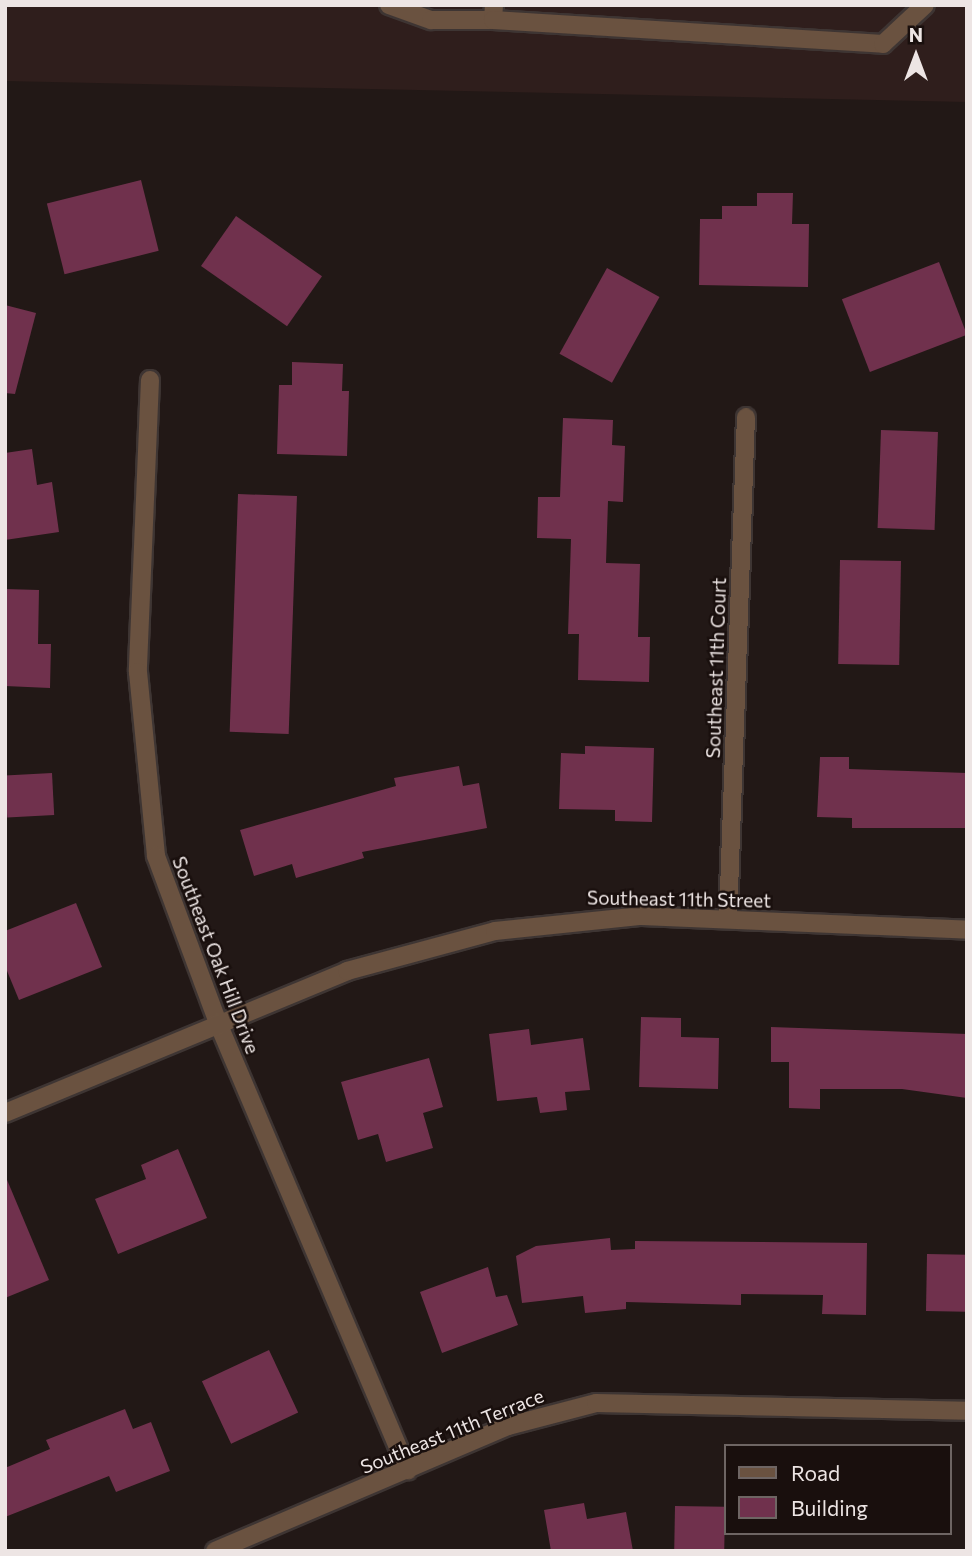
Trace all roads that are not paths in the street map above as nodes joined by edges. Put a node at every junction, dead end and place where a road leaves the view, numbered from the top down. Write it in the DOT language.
graph roads {
  1 [pos="389,5"];
  2 [pos="925,5"];
  3 [pos="494,13"];
  4 [pos="150,380"];
  5 [pos="746,417"];
  6 [pos="728,919"];
  7 [pos="967,930"];
  8 [pos="218,1023"];
  9 [pos="5,1113"];
  10 [pos="967,1411"];
  11 [pos="408,1470"];
  12 [pos="215,1551"];
  1 -- 3 [label="street"];
  2 -- 3 [label="street"];
  4 -- 8 [label="street, Southeast Oak Hill Drive"];
  5 -- 6 [label="street, Southeast 11th Court"];
  6 -- 7 [label="street, Southeast 11th Street"];
  6 -- 8 [label="street, Southeast 11th Street"];
  8 -- 9 [label="street, Southeast 11th Street"];
  8 -- 11 [label="street, Southeast Oak Hill Drive"];
  10 -- 11 [label="street, Southeast 11th Terrace"];
  11 -- 12 [label="street, Southeast 11th Terrace"];
}
